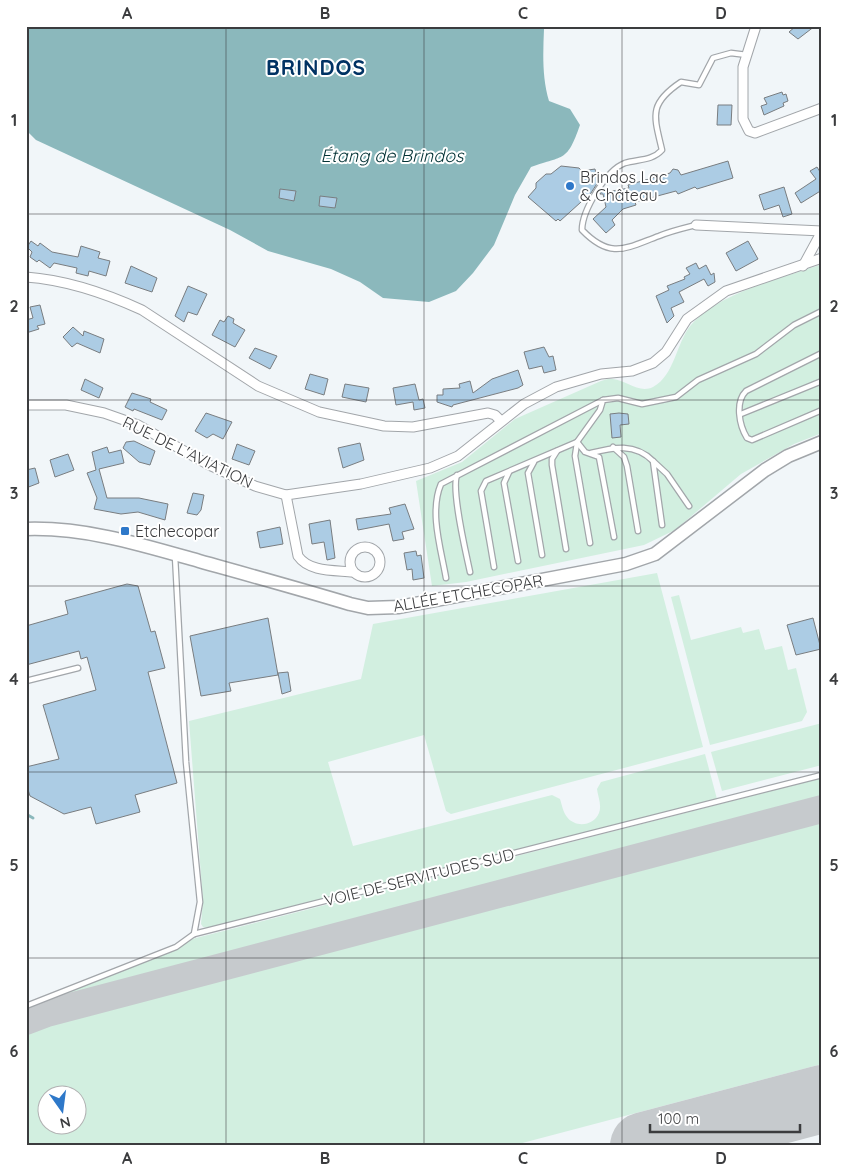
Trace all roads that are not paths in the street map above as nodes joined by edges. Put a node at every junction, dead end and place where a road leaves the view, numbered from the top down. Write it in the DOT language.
graph roads {
  1 [pos="756,26"];
  2 [pos="747,55"];
  3 [pos="822,108"];
  4 [pos="696,225"];
  5 [pos="822,231"];
  6 [pos="822,258"];
  7 [pos="803,266"];
  8 [pos="26,277"];
  9 [pos="822,311"];
  10 [pos="822,353"];
  11 [pos="822,381"];
  12 [pos="603,400"];
  13 [pos="26,405"];
  14 [pos="822,410"];
  15 [pos="741,414"];
  16 [pos="501,422"];
  17 [pos="577,442"];
  18 [pos="822,442"];
  19 [pos="613,447"];
  20 [pos="557,450"];
  21 [pos="591,453"];
  22 [pos="536,459"];
  23 [pos="653,461"];
  24 [pos="509,471"];
  25 [pos="457,475"];
  26 [pos="286,495"];
  27 [pos="689,506"];
  28 [pos="662,525"];
  29 [pos="26,529"];
  30 [pos="638,531"];
  31 [pos="614,537"];
  32 [pos="590,543"];
  33 [pos="566,549"];
  34 [pos="175,554"];
  35 [pos="542,555"];
  36 [pos="518,561"];
  37 [pos="494,567"];
  38 [pos="353,572"];
  39 [pos="470,572"];
  40 [pos="446,578"];
  41 [pos="78,668"];
  42 [pos="26,681"];
  43 [pos="822,775"];
  44 [pos="194,934"];
  45 [pos="26,1006"];
  1 -- 2 [label="street"];
  2 -- 3 [label="street"];
  2 -- 4 [label="lane"];
  4 -- 5 [label="street"];
  5 -- 7 [label="street"];
  6 -- 7 [label="street, RUE DE L'AVIATION"];
  7 -- 16 [label="street, RUE DE L'AVIATION"];
  8 -- 16 [label="street"];
  9 -- 12 [label="lane"];
  10 -- 15 [label="lane"];
  11 -- 15 [label="lane"];
  12 -- 17 [label="lane"];
  12 -- 25 [label="lane"];
  13 -- 26 [label="street, RUE DE L'AVIATION"];
  14 -- 15 [label="lane"];
  16 -- 26 [label="street, RUE DE L'AVIATION"];
  17 -- 20 [label="lane"];
  17 -- 21 [label="lane"];
  17 -- 32 [label="lane"];
  18 -- 34 [label="street, ALLÉE ETCHECOPAR"];
  19 -- 21 [label="lane"];
  19 -- 23 [label="lane"];
  19 -- 30 [label="lane"];
  20 -- 22 [label="lane"];
  20 -- 33 [label="lane"];
  21 -- 31 [label="lane"];
  22 -- 24 [label="lane"];
  22 -- 35 [label="lane"];
  23 -- 27 [label="lane"];
  23 -- 28 [label="lane"];
  24 -- 36 [label="lane"];
  24 -- 37 [label="lane"];
  25 -- 39 [label="lane"];
  25 -- 40 [label="lane"];
  26 -- 38 [label="street"];
  29 -- 34 [label="street, ALLÉE ETCHECOPAR"];
  34 -- 44 [label="lane"];
  41 -- 42 [label="lane"];
  43 -- 44 [label="lane, VOIE DE SERVITUDES SUD"];
  44 -- 45 [label="lane, VOIE DE SERVITUDES SUD"];
}
